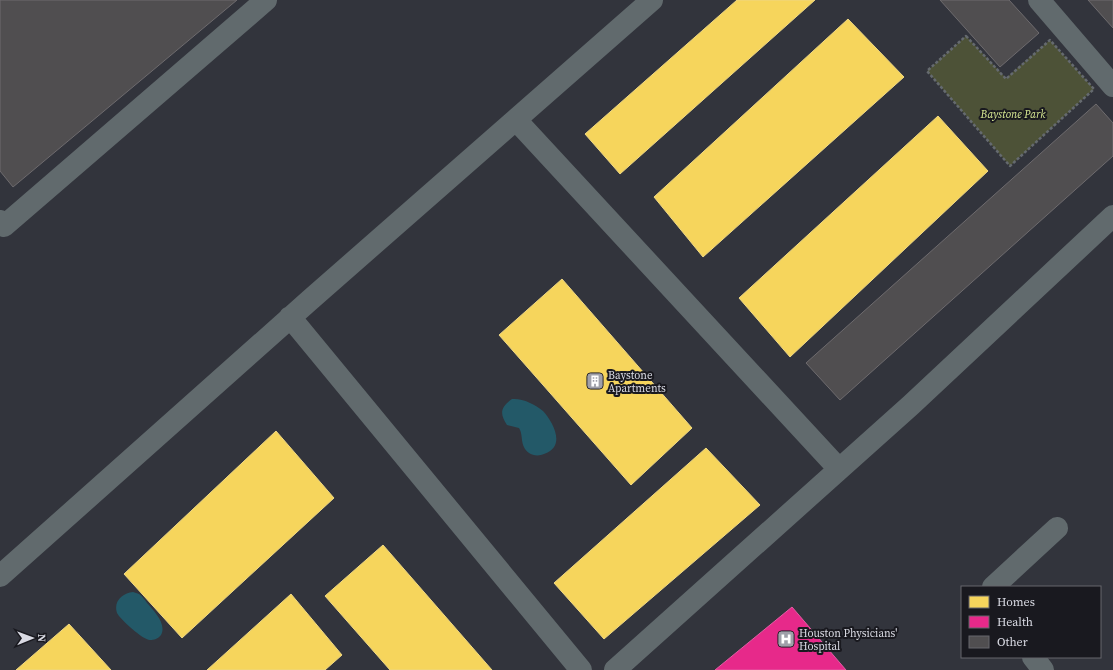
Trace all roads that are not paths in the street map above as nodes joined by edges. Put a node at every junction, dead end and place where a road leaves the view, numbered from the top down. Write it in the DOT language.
graph roads {
  1 [pos="266,0"];
  2 [pos="652,0"];
  3 [pos="1039,0"];
  4 [pos="1104,88"];
  5 [pos="516,120"];
  6 [pos="1113,216"];
  7 [pos="0,221"];
  8 [pos="290,317"];
  9 [pos="839,469"];
  10 [pos="1057,528"];
  11 [pos="0,576"];
  12 [pos="994,586"];
  13 [pos="1034,658"];
  14 [pos="581,670"];
  15 [pos="615,670"];
  16 [pos="1043,670"];
  1 -- 7 [label="street"];
  2 -- 5 [label="street"];
  3 -- 4 [label="street"];
  5 -- 8 [label="street"];
  5 -- 9 [label="street"];
  6 -- 9 [label="street"];
  8 -- 11 [label="street"];
  8 -- 14 [label="street"];
  9 -- 15 [label="street"];
  10 -- 12 [label="street"];
  13 -- 16 [label="street"];
}
